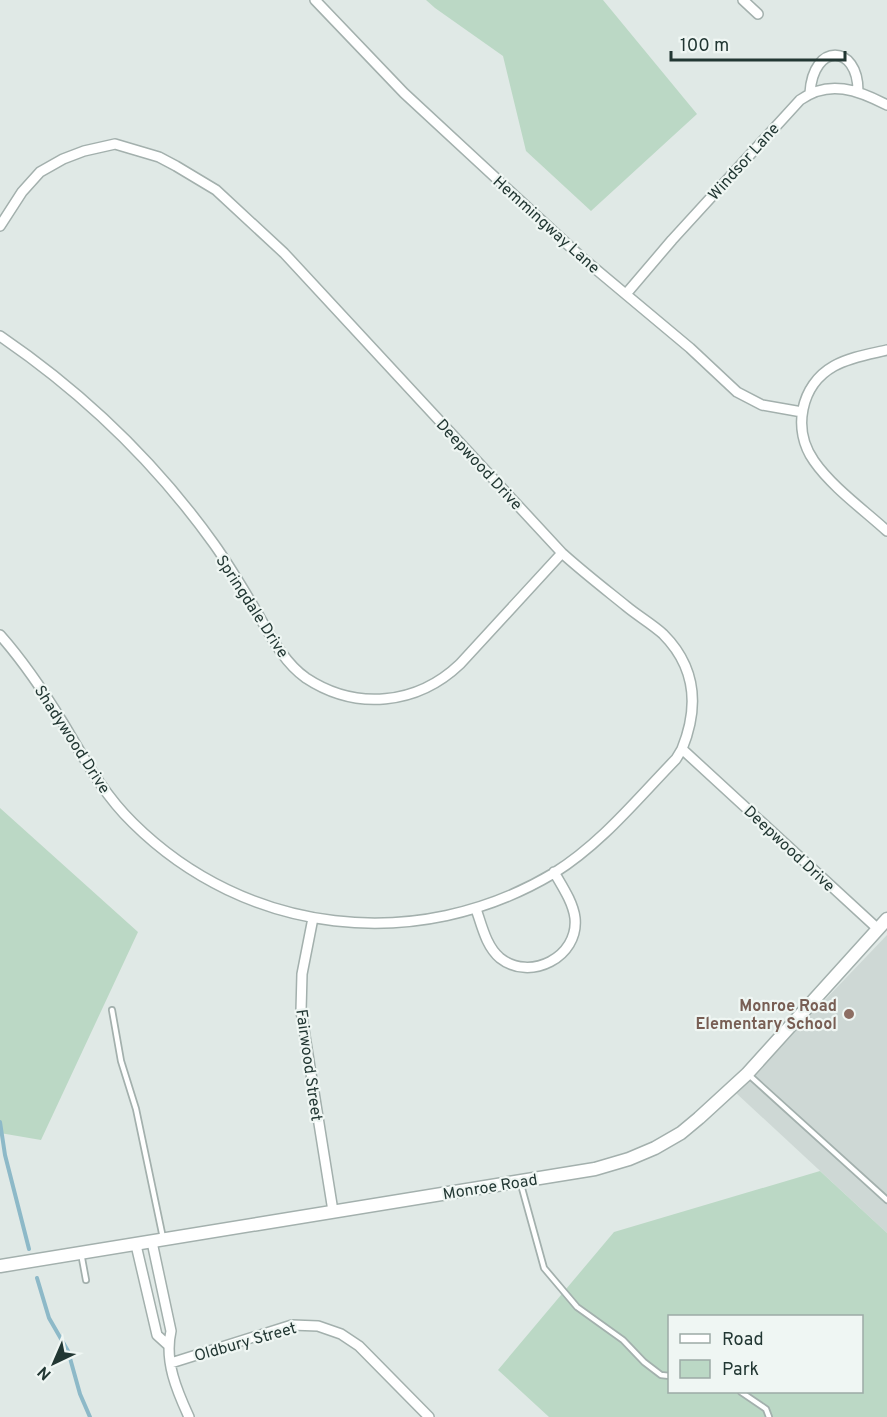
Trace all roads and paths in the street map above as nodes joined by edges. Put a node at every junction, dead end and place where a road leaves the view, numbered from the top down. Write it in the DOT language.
graph roads {
  1 [pos="315,0"];
  2 [pos="743,0"];
  3 [pos="758,14"];
  4 [pos="858,91"];
  5 [pos="810,93"];
  6 [pos="887,105"];
  7 [pos="0,226"];
  8 [pos="626,294"];
  9 [pos="0,336"];
  10 [pos="887,350"];
  11 [pos="802,412"];
  12 [pos="887,531"];
  13 [pos="562,553"];
  14 [pos="0,635"];
  15 [pos="682,749"];
  16 [pos="554,872"];
  17 [pos="476,909"];
  18 [pos="313,918"];
  19 [pos="887,919"];
  20 [pos="878,929"];
  21 [pos="112,1010"];
  22 [pos="747,1074"];
  23 [pos="520,1181"];
  24 [pos="887,1200"];
  25 [pos="333,1211"];
  26 [pos="158,1241"];
  27 [pos="136,1245"];
  28 [pos="81,1253"];
  29 [pos="0,1266"];
  30 [pos="86,1280"];
  31 [pos="168,1345"];
  32 [pos="171,1363"];
  33 [pos="668,1376"];
  34 [pos="742,1393"];
  35 [pos="189,1417"];
  36 [pos="429,1417"];
  37 [pos="769,1417"];
  1 -- 8 [label="street, Hemmingway Lane"];
  2 -- 3 [label="street"];
  4 -- 5 [label="street"];
  4 -- 5 [label="street"];
  4 -- 6 [label="street"];
  5 -- 8 [label="street, Windsor Lane"];
  7 -- 13 [label="street, Deepwood Drive"];
  8 -- 11 [label="street, Hemmingway Lane"];
  9 -- 13 [label="street, Springdale Drive"];
  10 -- 11 [label="street"];
  11 -- 12 [label="street"];
  13 -- 15 [label="street, Deepwood Drive"];
  14 -- 18 [label="street, Shadywood Drive"];
  15 -- 16 [label="street, Shadywood Drive"];
  15 -- 20 [label="street, Deepwood Drive"];
  16 -- 17 [label="street, Shadywood Drive"];
  16 -- 17 [label="street"];
  17 -- 18 [label="street, Shadywood Drive"];
  18 -- 25 [label="street, Fairwood Street"];
  19 -- 20 [label="street, Monroe Road"];
  20 -- 22 [label="street, Monroe Road"];
  21 -- 26 [label="lane"];
  22 -- 23 [label="street, Monroe Road"];
  22 -- 24 [label="lane"];
  23 -- 25 [label="street, Monroe Road"];
  23 -- 33 [label="lane"];
  25 -- 26 [label="street, Monroe Road"];
  26 -- 27 [label="street, Monroe Road"];
  26 -- 31 [label="street"];
  27 -- 28 [label="street, Monroe Road"];
  27 -- 31 [label="street"];
  28 -- 29 [label="street, Monroe Road"];
  28 -- 30 [label="lane"];
  31 -- 32 [label="street"];
  32 -- 35 [label="street"];
  32 -- 36 [label="street, Oldbury Street"];
  34 -- 37 [label="lane"];
}
